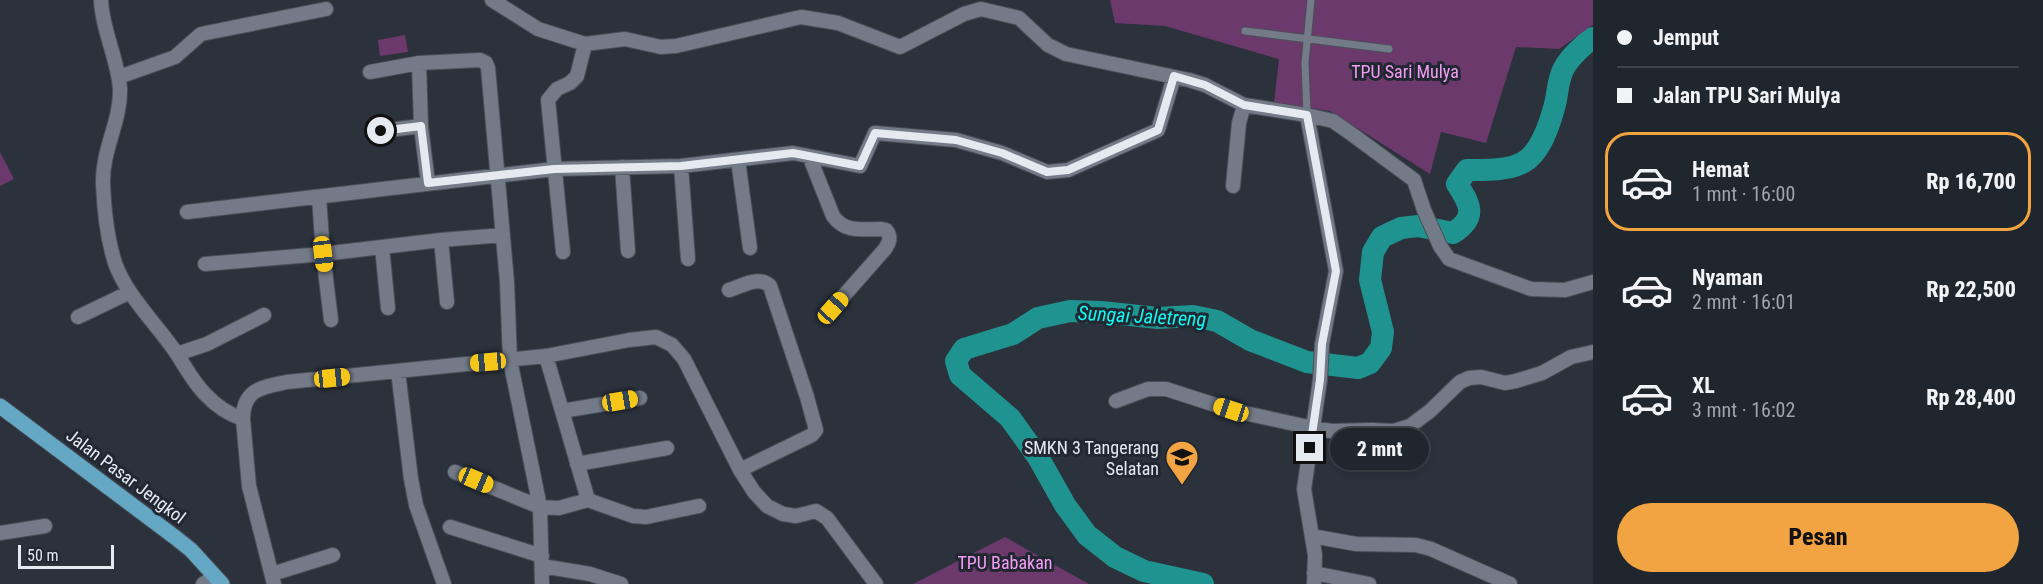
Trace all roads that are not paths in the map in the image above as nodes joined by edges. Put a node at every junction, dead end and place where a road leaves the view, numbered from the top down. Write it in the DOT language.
graph roads {
  1 [pos="101,0"];
  2 [pos="492,0"];
  3 [pos="1311,0"];
  4 [pos="326,9"];
  5 [pos="1245,31"];
  6 [pos="1307,40"];
  7 [pos="585,44"];
  8 [pos="1389,49"];
  9 [pos="419,63"];
  10 [pos="370,72"];
  11 [pos="1174,76"];
  12 [pos="119,77"];
  13 [pos="1244,105"];
  14 [pos="1307,115"];
  15 [pos="421,126"];
  16 [pos="381,131"];
  17 [pos="810,158"];
  18 [pos="738,160"];
  19 [pos="681,166"];
  20 [pos="622,167"];
  21 [pos="554,169"];
  22 [pos="497,175"];
  23 [pos="428,183"];
  24 [pos="1233,186"];
  25 [pos="319,197"];
  26 [pos="187,212"];
  27 [pos="503,235"];
  28 [pos="441,240"];
  29 [pos="382,247"];
  30 [pos="750,248"];
  31 [pos="628,251"];
  32 [pos="563,252"];
  33 [pos="323,254"];
  34 [pos="688,259"];
  35 [pos="205,264"];
  36 [pos="1593,282"];
  37 [pos="729,290"];
  38 [pos="130,292"];
  39 [pos="447,302"];
  40 [pos="388,308"];
  41 [pos="833,308"];
  42 [pos="264,315"];
  43 [pos="78,317"];
  44 [pos="331,320"];
  45 [pos="1593,352"];
  46 [pos="177,354"];
  47 [pos="546,356"];
  48 [pos="510,360"];
  49 [pos="398,370"];
  50 [pos="640,398"];
  51 [pos="1116,401"];
  52 [pos="0,406"];
  53 [pos="562,411"];
  54 [pos="243,419"];
  55 [pos="1312,428"];
  56 [pos="667,448"];
  57 [pos="577,464"];
  58 [pos="740,470"];
  59 [pos="455,472"];
  60 [pos="588,500"];
  61 [pos="699,506"];
  62 [pos="540,507"];
  63 [pos="45,526"];
  64 [pos="450,527"];
  65 [pos="0,532"];
  66 [pos="1312,536"];
  67 [pos="333,555"];
  68 [pos="542,561"];
  69 [pos="1314,578"];
  70 [pos="273,579"];
  71 [pos="213,581"];
  72 [pos="444,584"];
  73 [pos="542,584"];
  74 [pos="621,584"];
  75 [pos="876,584"];
  76 [pos="1369,584"];
  77 [pos="1510,584"];
  1 -- 12 [label="street"];
  2 -- 7 [label="street"];
  3 -- 6 [label="lane"];
  4 -- 12 [label="street"];
  5 -- 6 [label="lane"];
  6 -- 8 [label="lane"];
  6 -- 14 [label="lane"];
  7 -- 11 [label="street"];
  7 -- 21 [label="street"];
  9 -- 10 [label="street"];
  9 -- 15 [label="street"];
  9 -- 22 [label="street"];
  11 -- 13 [label="street"];
  11 -- 17 [label="street"];
  12 -- 38 [label="street"];
  13 -- 14 [label="street"];
  13 -- 24 [label="street"];
  14 -- 36 [label="street"];
  14 -- 55 [label="street"];
  15 -- 16 [label="street"];
  15 -- 23 [label="street"];
  17 -- 18 [label="street"];
  17 -- 41 [label="street"];
  18 -- 19 [label="street"];
  18 -- 30 [label="street"];
  19 -- 20 [label="street"];
  19 -- 34 [label="street"];
  20 -- 21 [label="street"];
  20 -- 31 [label="street"];
  21 -- 22 [label="street"];
  21 -- 32 [label="street"];
  22 -- 23 [label="street"];
  22 -- 27 [label="street"];
  23 -- 25 [label="street"];
  25 -- 26 [label="street"];
  25 -- 33 [label="street"];
  27 -- 28 [label="street"];
  27 -- 48 [label="street"];
  28 -- 29 [label="street"];
  28 -- 39 [label="street"];
  29 -- 33 [label="street"];
  29 -- 40 [label="street"];
  33 -- 35 [label="street"];
  33 -- 44 [label="street"];
  37 -- 58 [label="street"];
  38 -- 43 [label="street"];
  38 -- 46 [label="street"];
  42 -- 46 [label="street"];
  45 -- 55 [label="street"];
  46 -- 54 [label="street"];
  47 -- 48 [label="street"];
  47 -- 53 [label="street"];
  47 -- 58 [label="street"];
  48 -- 49 [label="street"];
  48 -- 62 [label="street"];
  49 -- 54 [label="street"];
  49 -- 72 [label="street"];
  50 -- 53 [label="street"];
  51 -- 55 [label="street"];
  52 -- 71 [label="main road, Jalan Pasar Jengkol"];
  53 -- 57 [label="street"];
  54 -- 70 [label="street"];
  55 -- 66 [label="street"];
  56 -- 57 [label="street"];
  57 -- 60 [label="street"];
  58 -- 75 [label="street"];
  59 -- 62 [label="street"];
  60 -- 61 [label="street"];
  60 -- 62 [label="street"];
  62 -- 68 [label="street"];
  63 -- 65 [label="street"];
  64 -- 68 [label="street"];
  66 -- 69 [label="street"];
  66 -- 77 [label="street"];
  67 -- 70 [label="street"];
  68 -- 73 [label="street"];
  68 -- 74 [label="street"];
  69 -- 76 [label="street"];
}
